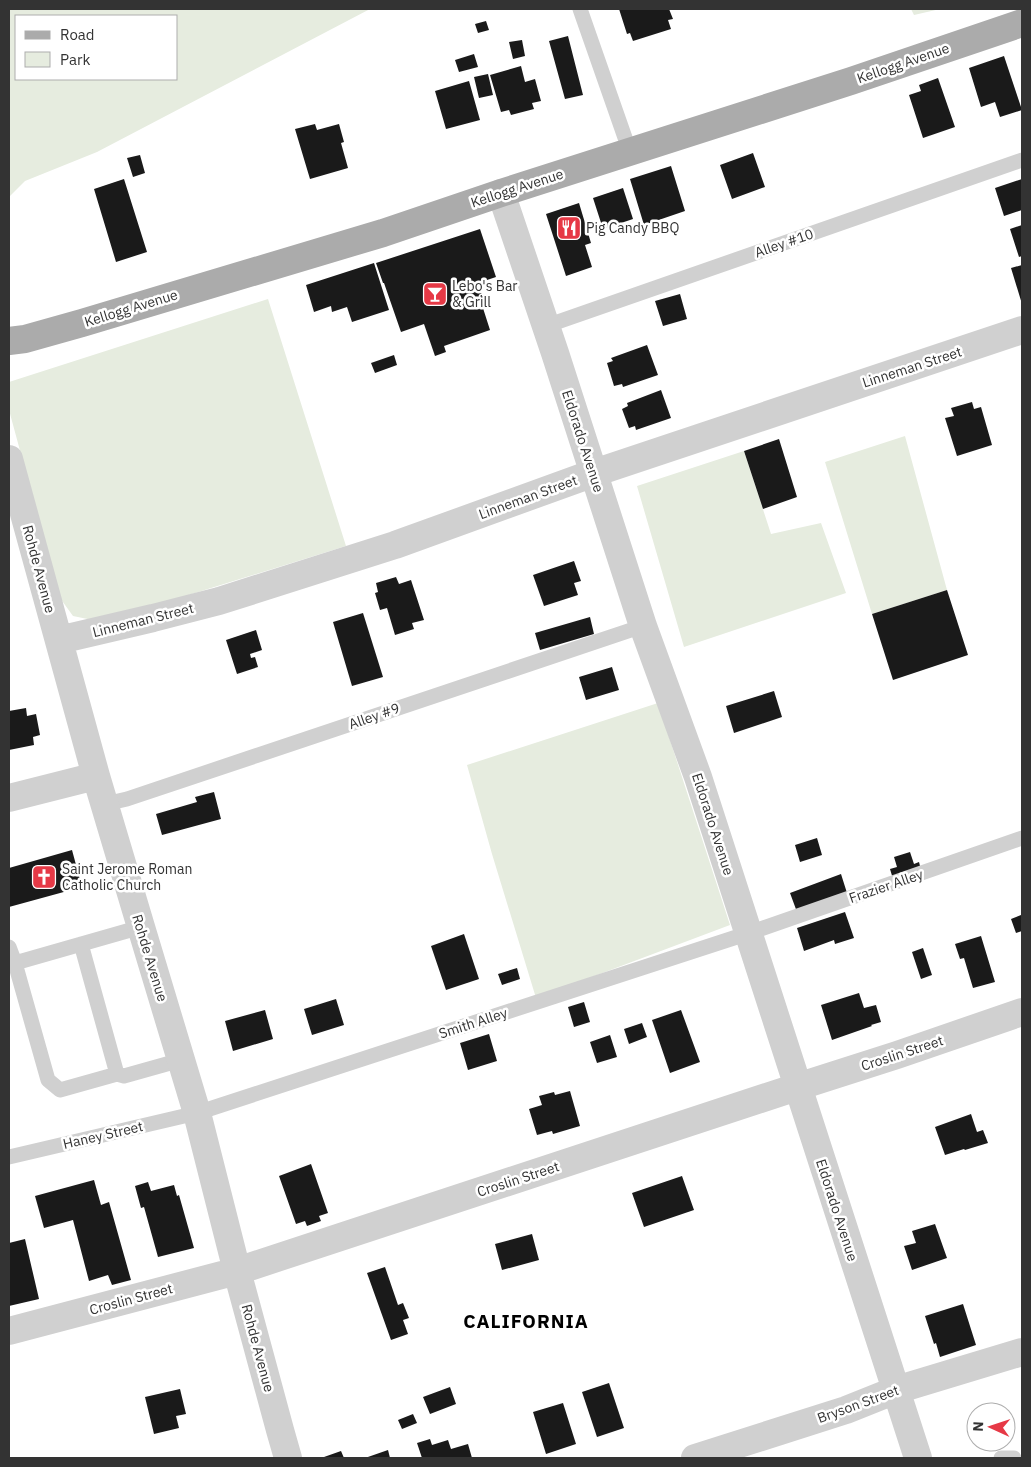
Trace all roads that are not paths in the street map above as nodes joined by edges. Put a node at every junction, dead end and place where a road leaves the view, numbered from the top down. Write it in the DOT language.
graph roads {
  1 [pos="580,9"];
  2 [pos="1022,23"];
  3 [pos="630,152"];
  4 [pos="1022,160"];
  5 [pos="501,193"];
  6 [pos="546,326"];
  7 [pos="1022,330"];
  8 [pos="9,341"];
  9 [pos="9,459"];
  10 [pos="594,473"];
  11 [pos="643,626"];
  12 [pos="59,640"];
  13 [pos="96,776"];
  14 [pos="9,798"];
  15 [pos="105,804"];
  16 [pos="1022,838"];
  17 [pos="140,927"];
  18 [pos="749,933"];
  19 [pos="81,944"];
  20 [pos="11,953"];
  21 [pos="1022,1012"];
  22 [pos="181,1060"];
  23 [pos="117,1074"];
  24 [pos="797,1087"];
  25 [pos="197,1113"];
  26 [pos="9,1157"];
  27 [pos="237,1271"];
  28 [pos="9,1331"];
  29 [pos="1022,1352"];
  30 [pos="896,1390"];
  31 [pos="288,1458"];
  32 [pos="695,1458"];
  33 [pos="918,1458"];
  34 [pos="1001,1458"];
  35 [pos="1014,1458"];
  1 -- 3 [label="lane"];
  2 -- 3 [label="main road, Kellogg Avenue"];
  3 -- 5 [label="main road, Kellogg Avenue"];
  4 -- 6 [label="lane, Alley #10"];
  5 -- 6 [label="street, Eldorado Avenue"];
  5 -- 8 [label="main road, Kellogg Avenue"];
  6 -- 10 [label="street, Eldorado Avenue"];
  7 -- 10 [label="street, Linneman Street"];
  9 -- 12 [label="street, Rohde Avenue"];
  10 -- 11 [label="street, Eldorado Avenue"];
  10 -- 12 [label="street, Linneman Street"];
  11 -- 15 [label="lane, Alley #9"];
  11 -- 18 [label="street, Eldorado Avenue"];
  12 -- 13 [label="street, Rohde Avenue"];
  13 -- 14 [label="street"];
  13 -- 15 [label="street, Rohde Avenue"];
  15 -- 17 [label="street, Rohde Avenue"];
  16 -- 18 [label="lane, Frazier Alley"];
  17 -- 19 [label="lane"];
  17 -- 22 [label="street, Rohde Avenue"];
  18 -- 24 [label="street, Eldorado Avenue"];
  18 -- 25 [label="lane, Smith Alley"];
  19 -- 20 [label="lane"];
  19 -- 23 [label="lane"];
  20 -- 23 [label="lane"];
  21 -- 24 [label="street, Croslin Street"];
  22 -- 23 [label="lane"];
  22 -- 25 [label="street, Rohde Avenue"];
  24 -- 27 [label="street, Croslin Street"];
  24 -- 30 [label="street, Eldorado Avenue"];
  25 -- 26 [label="lane, Haney Street"];
  25 -- 27 [label="street, Rohde Avenue"];
  27 -- 28 [label="street, Croslin Street"];
  27 -- 31 [label="street, Rohde Avenue"];
  29 -- 30 [label="street, Bryson Street"];
  30 -- 32 [label="street, Bryson Street"];
  30 -- 33 [label="street, Eldorado Avenue"];
  34 -- 35 [label="lane"];
}
